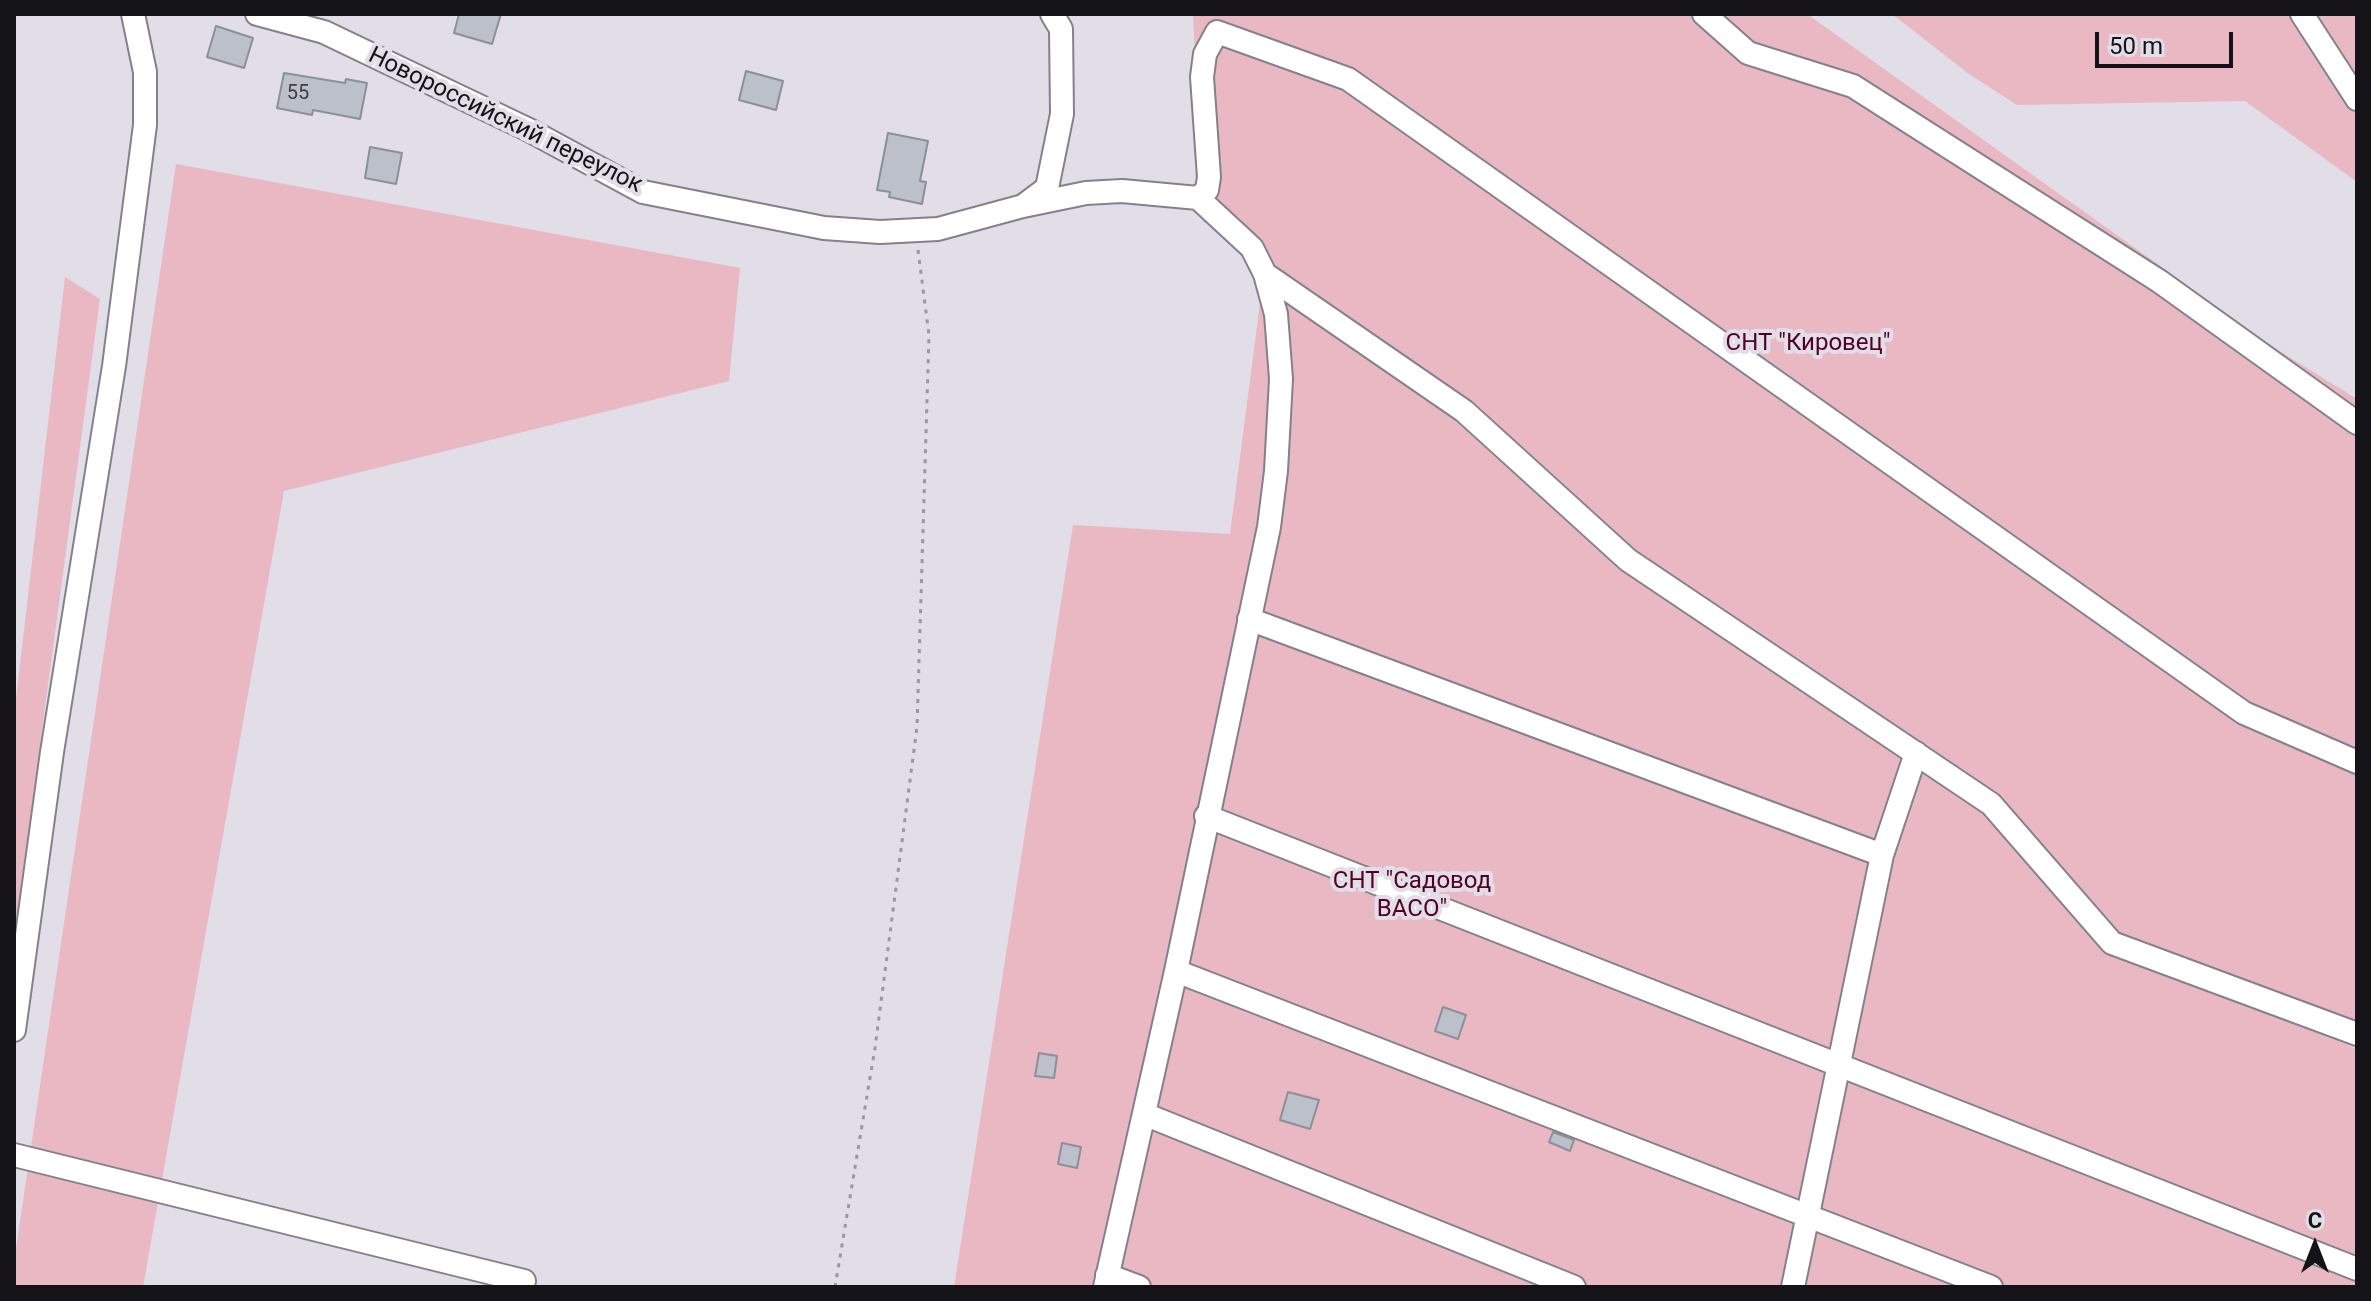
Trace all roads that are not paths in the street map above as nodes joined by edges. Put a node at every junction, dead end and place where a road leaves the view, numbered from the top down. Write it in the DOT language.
graph roads {
  1 [pos="133,14"];
  2 [pos="257,14"];
  3 [pos="1704,14"];
  4 [pos="2302,14"];
  5 [pos="1060,19"];
  6 [pos="2357,99"];
  7 [pos="1198,198"];
  8 [pos="1023,206"];
  9 [pos="1265,274"];
  10 [pos="2357,423"];
  11 [pos="1249,619"];
  12 [pos="1916,753"];
  13 [pos="2357,762"];
  14 [pos="1206,816"];
  15 [pos="1882,855"];
  16 [pos="1176,971"];
  17 [pos="14,1030"];
  18 [pos="2357,1034"];
  19 [pos="1837,1065"];
  20 [pos="1144,1114"];
  21 [pos="14,1155"];
  22 [pos="1806,1216"];
  23 [pos="2357,1269"];
  24 [pos="524,1281"];
  25 [pos="1106,1281"];
  26 [pos="1139,1287"];
  27 [pos="1574,1287"];
  28 [pos="1793,1287"];
  29 [pos="1991,1287"];
  1 -- 17 [label="street"];
  2 -- 8 [label="street, Новороссийский переулок"];
  3 -- 10 [label="street"];
  4 -- 6 [label="street"];
  5 -- 8 [label="street"];
  7 -- 8 [label="street, Новороссийский переулок"];
  7 -- 9 [label="street"];
  7 -- 13 [label="street"];
  9 -- 11 [label="street"];
  9 -- 12 [label="street"];
  11 -- 14 [label="street"];
  11 -- 15 [label="street"];
  12 -- 15 [label="street"];
  12 -- 18 [label="street"];
  14 -- 16 [label="street"];
  14 -- 19 [label="street"];
  15 -- 19 [label="street"];
  16 -- 20 [label="street"];
  16 -- 22 [label="street"];
  19 -- 22 [label="street"];
  19 -- 23 [label="street"];
  20 -- 25 [label="street"];
  20 -- 27 [label="street"];
  21 -- 24 [label="street"];
  22 -- 28 [label="street"];
  22 -- 29 [label="street"];
  25 -- 26 [label="street"];
}
